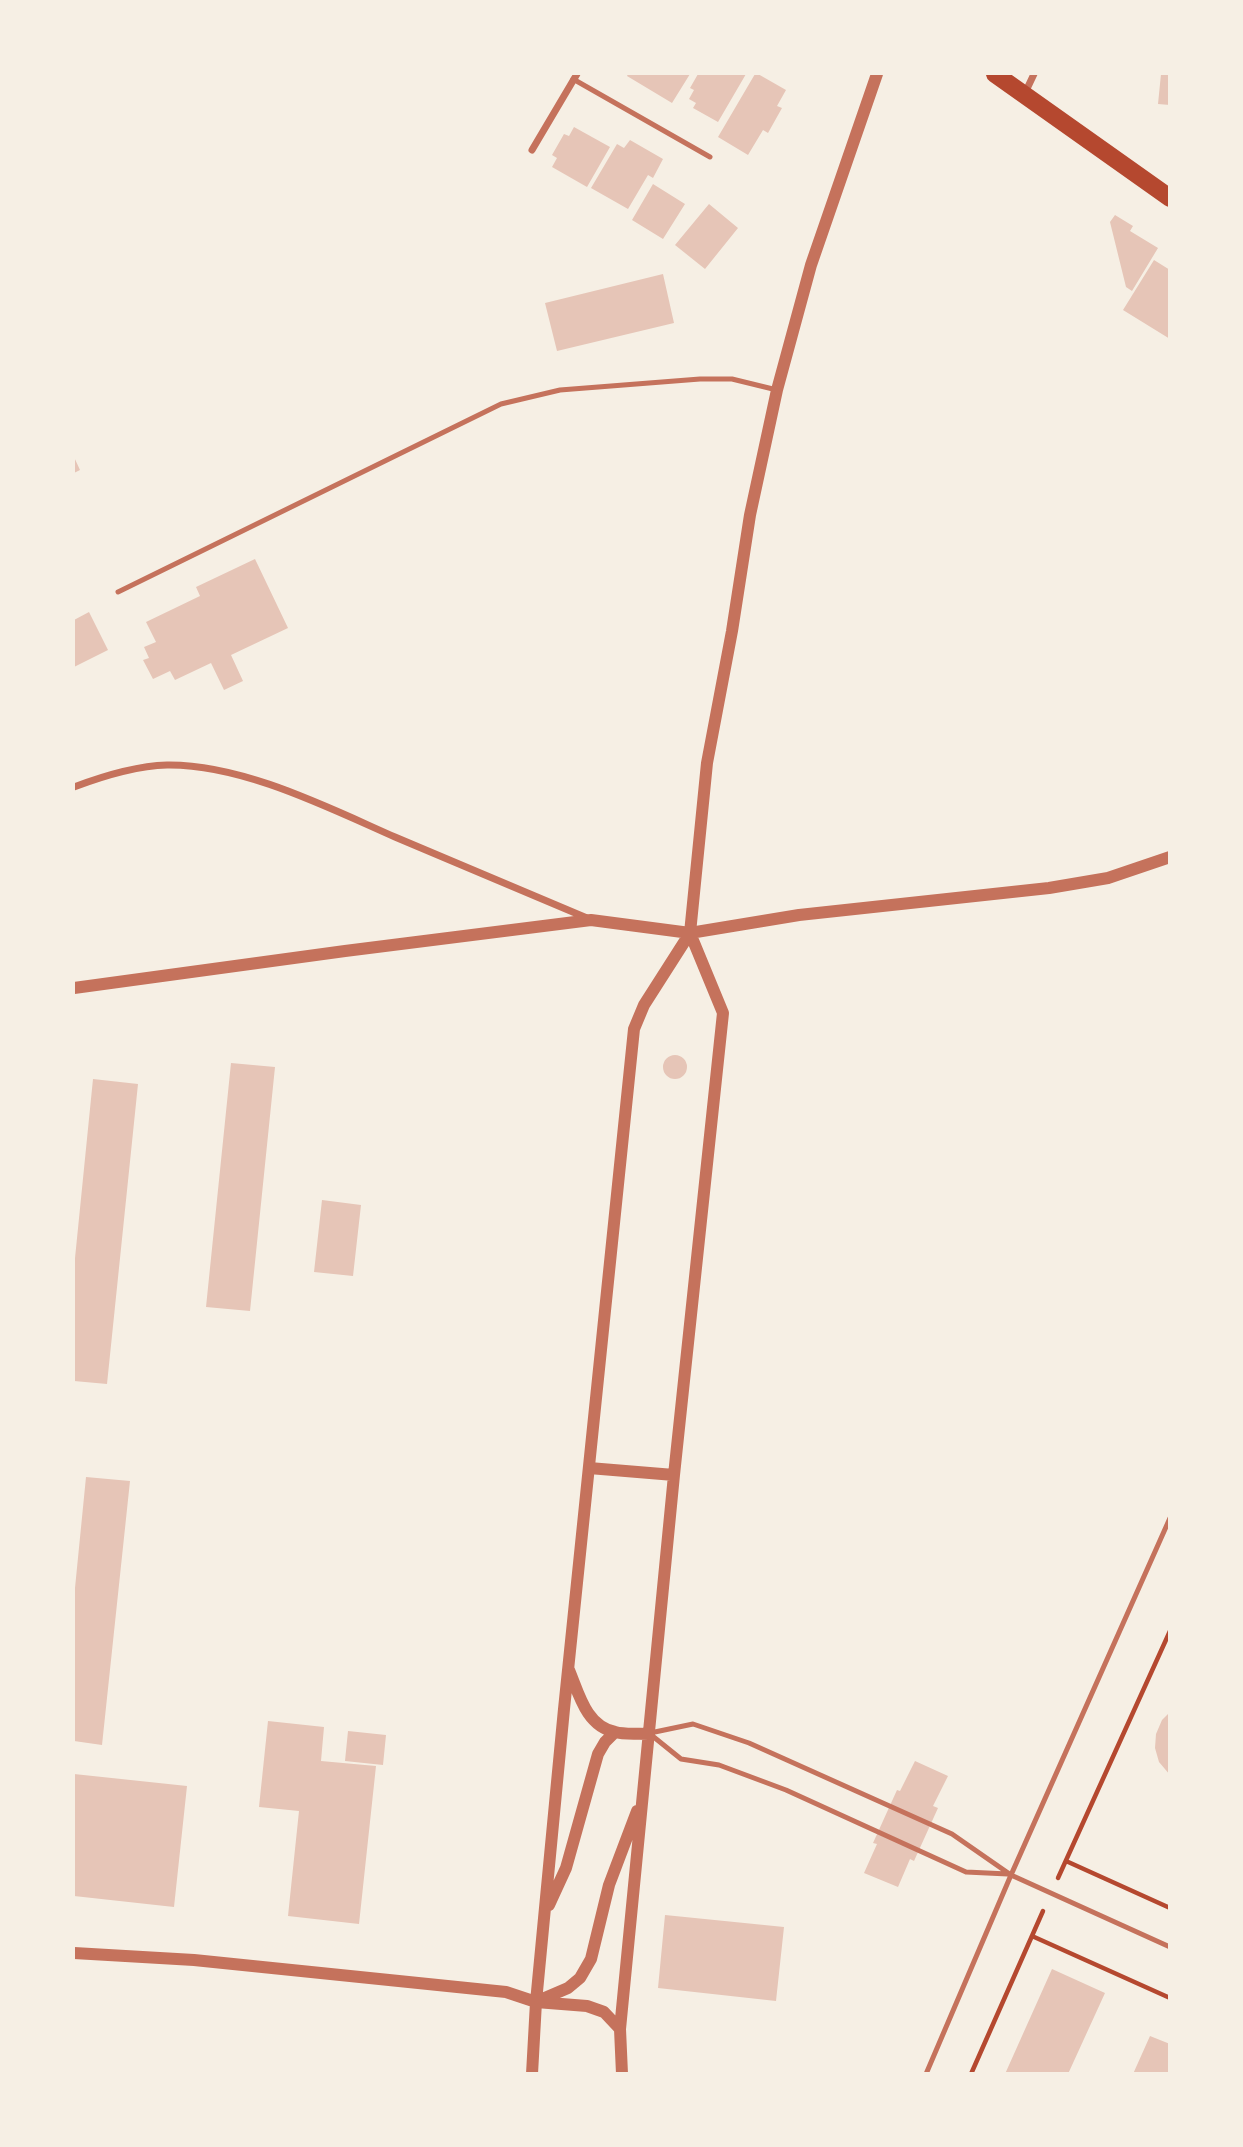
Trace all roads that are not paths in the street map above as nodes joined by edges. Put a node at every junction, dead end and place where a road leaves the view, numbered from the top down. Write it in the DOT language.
graph roads {
  1 [pos="877,74"];
  2 [pos="995,74"];
  3 [pos="1034,74"];
  4 [pos="575,76"];
  5 [pos="1024,94"];
  6 [pos="531,150"];
  7 [pos="710,157"];
  8 [pos="1170,198"];
  9 [pos="777,390"];
  10 [pos="118,592"];
  11 [pos="74,787"];
  12 [pos="1170,857"];
  13 [pos="591,920"];
  14 [pos="690,933"];
  15 [pos="74,988"];
  16 [pos="589,1468"];
  17 [pos="674,1475"];
  18 [pos="1170,1518"];
  19 [pos="569,1670"];
  20 [pos="615,1732"];
  21 [pos="649,1734"];
  22 [pos="643,1795"];
  23 [pos="1011,1875"];
  24 [pos="544,1914"];
  25 [pos="1170,1947"];
  26 [pos="74,1953"];
  27 [pos="536,2002"];
  28 [pos="620,2029"];
  29 [pos="533,2074"];
  30 [pos="622,2074"];
  31 [pos="926,2074"];
  1 -- 9 [label="street"];
  2 -- 5 [label="main road"];
  3 -- 5 [label="street"];
  4 -- 6 [label="street"];
  4 -- 7 [label="lane"];
  5 -- 8 [label="main road"];
  9 -- 10 [label="lane"];
  9 -- 14 [label="street"];
  11 -- 13 [label="street"];
  12 -- 14 [label="street"];
  13 -- 14 [label="street"];
  13 -- 15 [label="street"];
  14 -- 16 [label="street"];
  14 -- 17 [label="street"];
  16 -- 17 [label="street"];
  16 -- 19 [label="street"];
  17 -- 21 [label="street"];
  18 -- 23 [label="lane"];
  19 -- 20 [label="street"];
  19 -- 24 [label="street"];
  20 -- 21 [label="street"];
  20 -- 24 [label="street"];
  21 -- 22 [label="street"];
  21 -- 23 [label="lane"];
  21 -- 23 [label="lane"];
  22 -- 27 [label="street"];
  22 -- 28 [label="street"];
  23 -- 25 [label="lane"];
  23 -- 31 [label="lane"];
  24 -- 27 [label="street"];
  26 -- 27 [label="street"];
  27 -- 28 [label="street"];
  27 -- 29 [label="street"];
  28 -- 30 [label="street"];
}
